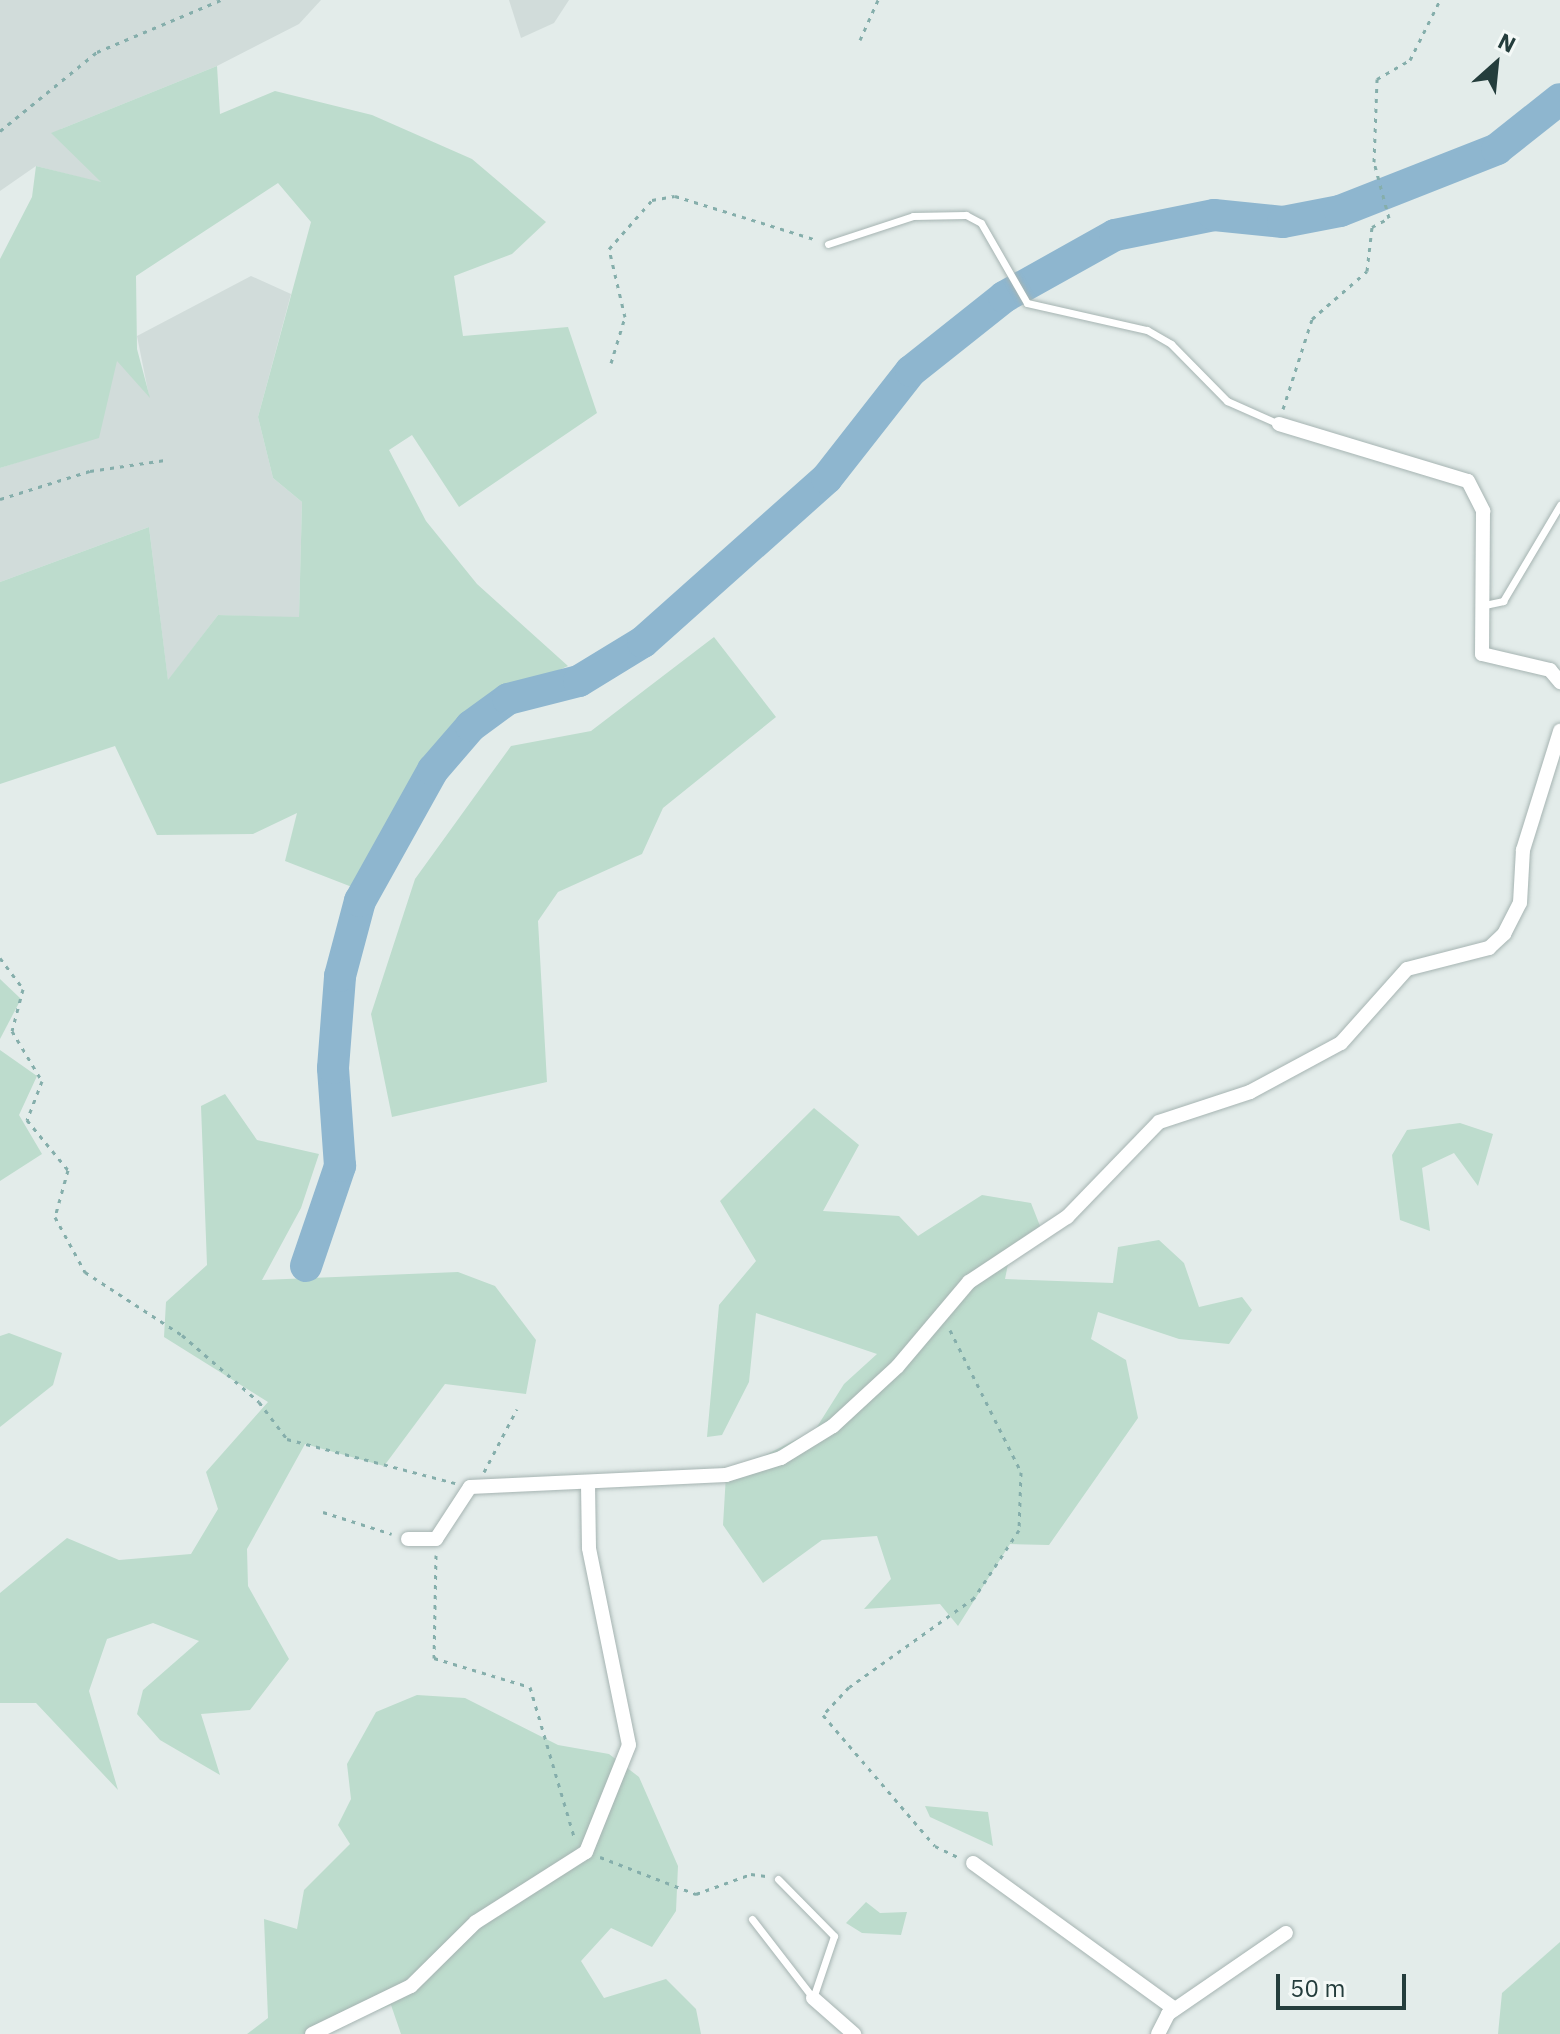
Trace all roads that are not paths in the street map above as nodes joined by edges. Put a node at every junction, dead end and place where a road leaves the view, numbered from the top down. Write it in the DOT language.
graph roads {
  1 [pos="828,244"];
  2 [pos="1279,424"];
  3 [pos="1560,505"];
  4 [pos="1478,607"];
  5 [pos="1560,682"];
  6 [pos="1560,731"];
  7 [pos="588,1485"];
  8 [pos="408,1539"];
  9 [pos="973,1863"];
  10 [pos="778,1879"];
  11 [pos="752,1919"];
  12 [pos="1286,1933"];
  13 [pos="813,1998"];
  14 [pos="1175,2009"];
  15 [pos="312,2034"];
  16 [pos="854,2034"];
  17 [pos="1158,2034"];
  1 -- 2 [label="lane"];
  2 -- 4 [label="street"];
  3 -- 4 [label="lane"];
  4 -- 5 [label="street"];
  6 -- 7 [label="street"];
  7 -- 8 [label="street"];
  7 -- 15 [label="street"];
  9 -- 14 [label="street"];
  10 -- 13 [label="lane"];
  11 -- 13 [label="lane"];
  12 -- 14 [label="street"];
  13 -- 16 [label="street"];
  14 -- 17 [label="street"];
}
